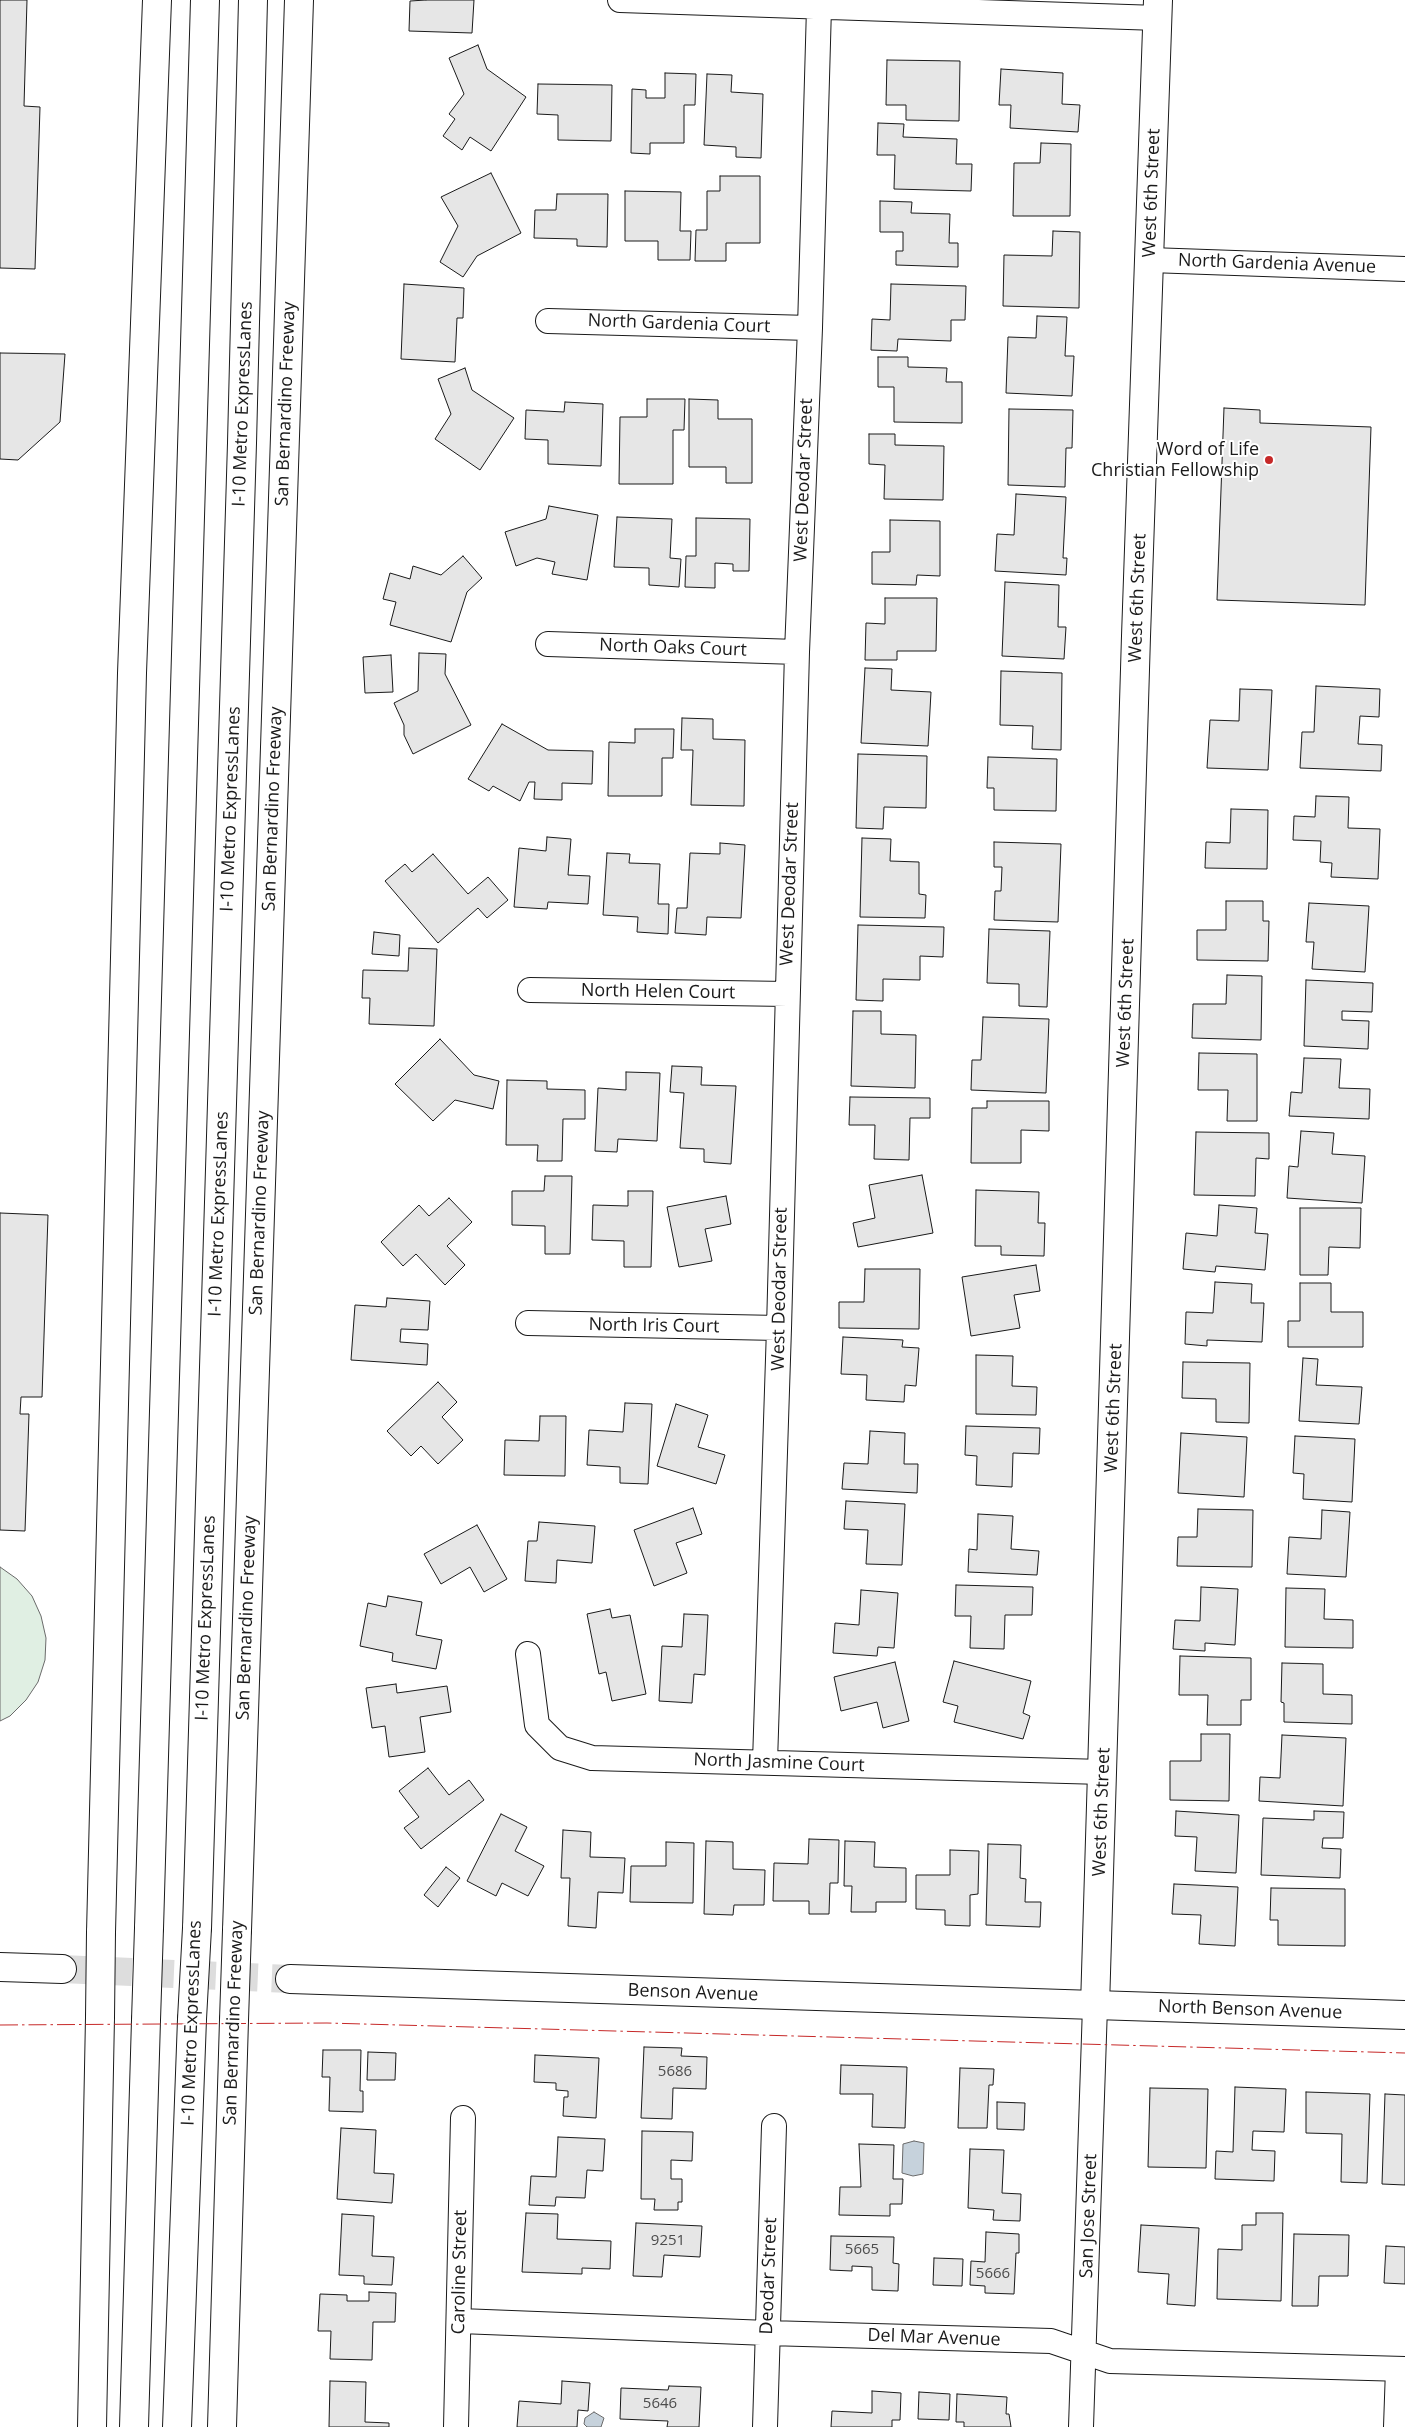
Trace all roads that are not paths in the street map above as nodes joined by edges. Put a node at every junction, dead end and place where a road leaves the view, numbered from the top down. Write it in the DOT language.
graph roads {
  1 [pos="157,0"];
  2 [pos="205,0"];
  3 [pos="253,0"];
  4 [pos="299,0"];
  5 [pos="620,0"];
  6 [pos="819,7"];
  7 [pos="1158,9"];
  8 [pos="1150,260"];
  9 [pos="1405,268"];
  10 [pos="548,321"];
  11 [pos="810,328"];
  12 [pos="548,644"];
  13 [pos="797,652"];
  14 [pos="530,990"];
  15 [pos="787,994"];
  16 [pos="528,1323"];
  17 [pos="779,1328"];
  18 [pos="528,1654"];
  19 [pos="765,1762"];
  20 [pos="1103,1772"];
  21 [pos="0,1967"];
  22 [pos="62,1969"];
  23 [pos="290,1979"];
  24 [pos="1095,2006"];
  25 [pos="1405,2015"];
  26 [pos="463,2118"];
  27 [pos="774,2126"];
  28 [pos="460,2321"];
  29 [pos="768,2333"];
  30 [pos="1083,2352"];
  31 [pos="1402,2369"];
  32 [pos="92,2427"];
  33 [pos="134,2427"];
  34 [pos="177,2427"];
  35 [pos="222,2427"];
  36 [pos="456,2427"];
  37 [pos="765,2427"];
  38 [pos="1081,2427"];
  39 [pos="1396,2427"];
  1 -- 32 [label="main road, bridge"];
  2 -- 33 [label="main road, bridge"];
  3 -- 34 [label="main road, I-10 Metro ExpressLanes, bridge"];
  4 -- 35 [label="main road, San Bernardino Freeway, bridge"];
  5 -- 6 [label="street"];
  6 -- 7 [label="street"];
  6 -- 11 [label="street, West Deodar Street"];
  7 -- 8 [label="main road, West 6th Street"];
  8 -- 9 [label="street, North Gardenia Avenue"];
  8 -- 20 [label="main road, West 6th Street"];
  10 -- 11 [label="street, North Gardenia Court"];
  11 -- 13 [label="street, West Deodar Street"];
  12 -- 13 [label="street, North Oaks Court"];
  13 -- 15 [label="street, West Deodar Street"];
  14 -- 15 [label="street, North Helen Court"];
  15 -- 17 [label="street, West Deodar Street"];
  16 -- 17 [label="street, North Iris Court"];
  17 -- 19 [label="street, West Deodar Street"];
  18 -- 19 [label="street, North Jasmine Court"];
  19 -- 20 [label="street, North Jasmine Court"];
  20 -- 24 [label="main road, West 6th Street"];
  21 -- 22 [label="main road"];
  23 -- 24 [label="main road, Benson Avenue"];
  24 -- 25 [label="main road, North Benson Avenue"];
  24 -- 30 [label="street, San Jose Street"];
  26 -- 28 [label="street, Caroline Street"];
  27 -- 29 [label="street, Deodar Street"];
  28 -- 29 [label="street, Del Mar Avenue"];
  28 -- 36 [label="street, Caroline Street"];
  29 -- 30 [label="street, Del Mar Avenue"];
  29 -- 37 [label="street, Deodar Street"];
  30 -- 31 [label="street, Del Mar Avenue"];
  30 -- 38 [label="street, San Jose Street"];
  31 -- 39 [label="street"];
}
